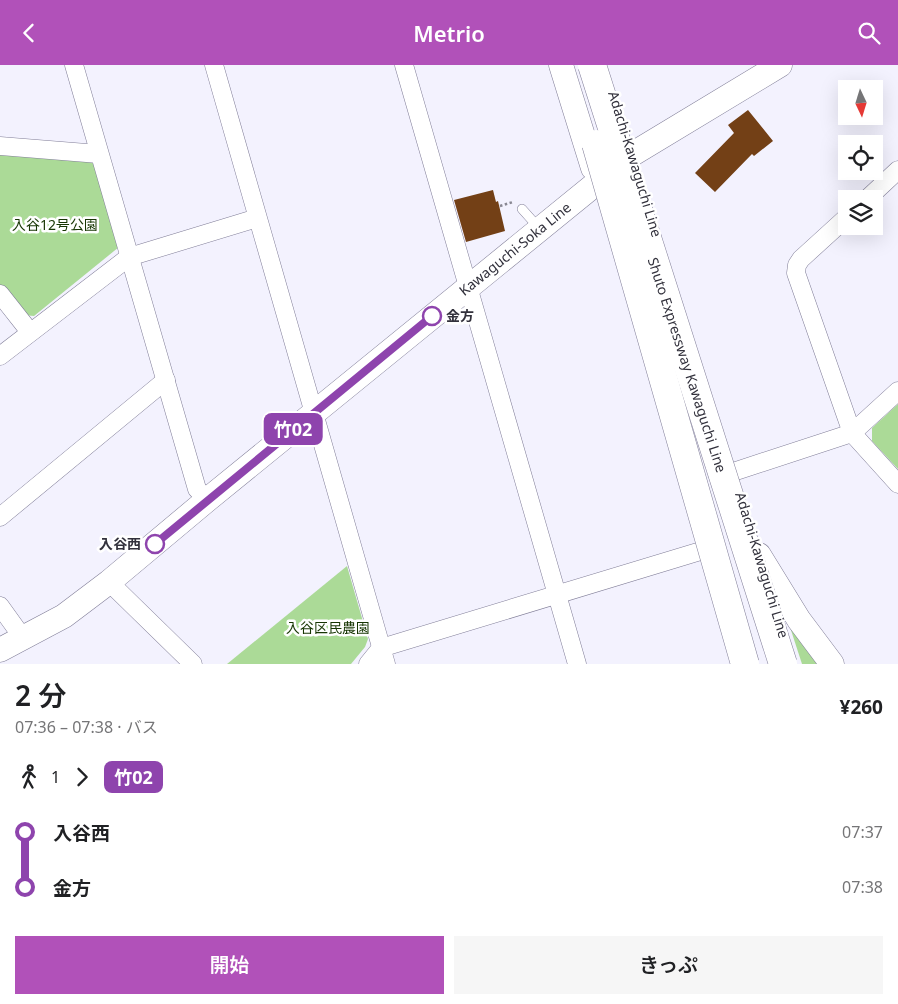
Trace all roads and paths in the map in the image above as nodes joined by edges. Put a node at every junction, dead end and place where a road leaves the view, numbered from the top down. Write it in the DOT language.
graph roads {
  1 [pos="74,65"];
  2 [pos="214,65"];
  3 [pos="404,65"];
  4 [pos="561,65"];
  5 [pos="572,65"];
  6 [pos="592,65"];
  7 [pos="604,65"];
  8 [pos="767,69"];
  9 [pos="0,146"];
  10 [pos="99,154"];
  11 [pos="631,155"];
  12 [pos="898,170"];
  13 [pos="598,183"];
  14 [pos="877,190"];
  15 [pos="520,200"];
  16 [pos="500,206"];
  17 [pos="522,209"];
  18 [pos="257,218"];
  19 [pos="838,225"];
  20 [pos="540,229"];
  21 [pos="129,257"];
  22 [pos="469,286"];
  23 [pos="0,294"];
  24 [pos="30,332"];
  25 [pos="0,356"];
  26 [pos="166,381"];
  27 [pos="898,391"];
  28 [pos="314,413"];
  29 [pos="852,433"];
  30 [pos="733,472"];
  31 [pos="898,484"];
  32 [pos="207,500"];
  33 [pos="0,517"];
  34 [pos="704,550"];
  35 [pos="759,555"];
  36 [pos="109,583"];
  37 [pos="557,594"];
  38 [pos="0,606"];
  39 [pos="23,638"];
  40 [pos="0,650"];
  41 [pos="383,656"];
  42 [pos="193,664"];
  43 [pos="368,664"];
  44 [pos="577,664"];
  45 [pos="737,664"];
  46 [pos="745,664"];
  47 [pos="783,664"];
  48 [pos="793,664"];
  49 [pos="832,664"];
  1 -- 10 [label="street"];
  2 -- 18 [label="street"];
  3 -- 22 [label="street"];
  4 -- 13 [label="main road"];
  5 -- 46 [label="highway, Shuto Expressway Kawaguchi Line, bridge"];
  6 -- 47 [label="highway, Shuto Expressway Kawaguchi Line, bridge"];
  7 -- 11 [label="main road, Adachi-Kawaguchi Line"];
  8 -- 11 [label="main road, Kawaguchi-Soka Line"];
  9 -- 10 [label="street"];
  10 -- 21 [label="street"];
  11 -- 13 [label="main road, Kawaguchi-Soka Line"];
  11 -- 30 [label="main road, Adachi-Kawaguchi Line"];
  12 -- 14 [label="street"];
  13 -- 20 [label="main road, Kawaguchi-Soka Line"];
  13 -- 34 [label="main road"];
  15 -- 16 [label="path"];
  17 -- 20 [label="lane"];
  18 -- 21 [label="street"];
  18 -- 28 [label="street"];
  19 -- 29 [label="street"];
  20 -- 22 [label="main road, Kawaguchi-Soka Line"];
  21 -- 24 [label="street"];
  21 -- 26 [label="street"];
  22 -- 28 [label="main road, Kawaguchi-Soka Line"];
  22 -- 37 [label="street"];
  23 -- 24 [label="street"];
  24 -- 25 [label="street"];
  26 -- 32 [label="street"];
  26 -- 33 [label="street"];
  27 -- 29 [label="street"];
  28 -- 32 [label="main road, Kawaguchi-Soka Line"];
  28 -- 41 [label="street"];
  29 -- 30 [label="street"];
  29 -- 31 [label="street"];
  30 -- 35 [label="main road, Adachi-Kawaguchi Line"];
  32 -- 36 [label="main road, Kawaguchi-Soka Line"];
  34 -- 37 [label="street"];
  34 -- 45 [label="main road"];
  35 -- 48 [label="main road, Adachi-Kawaguchi Line"];
  35 -- 49 [label="main road"];
  36 -- 39 [label="main road, Kawaguchi-Soka Line"];
  36 -- 42 [label="street"];
  37 -- 41 [label="street"];
  37 -- 44 [label="street"];
  38 -- 39 [label="street"];
  39 -- 40 [label="main road, Kawaguchi-Soka Line"];
  41 -- 43 [label="street"];
}
